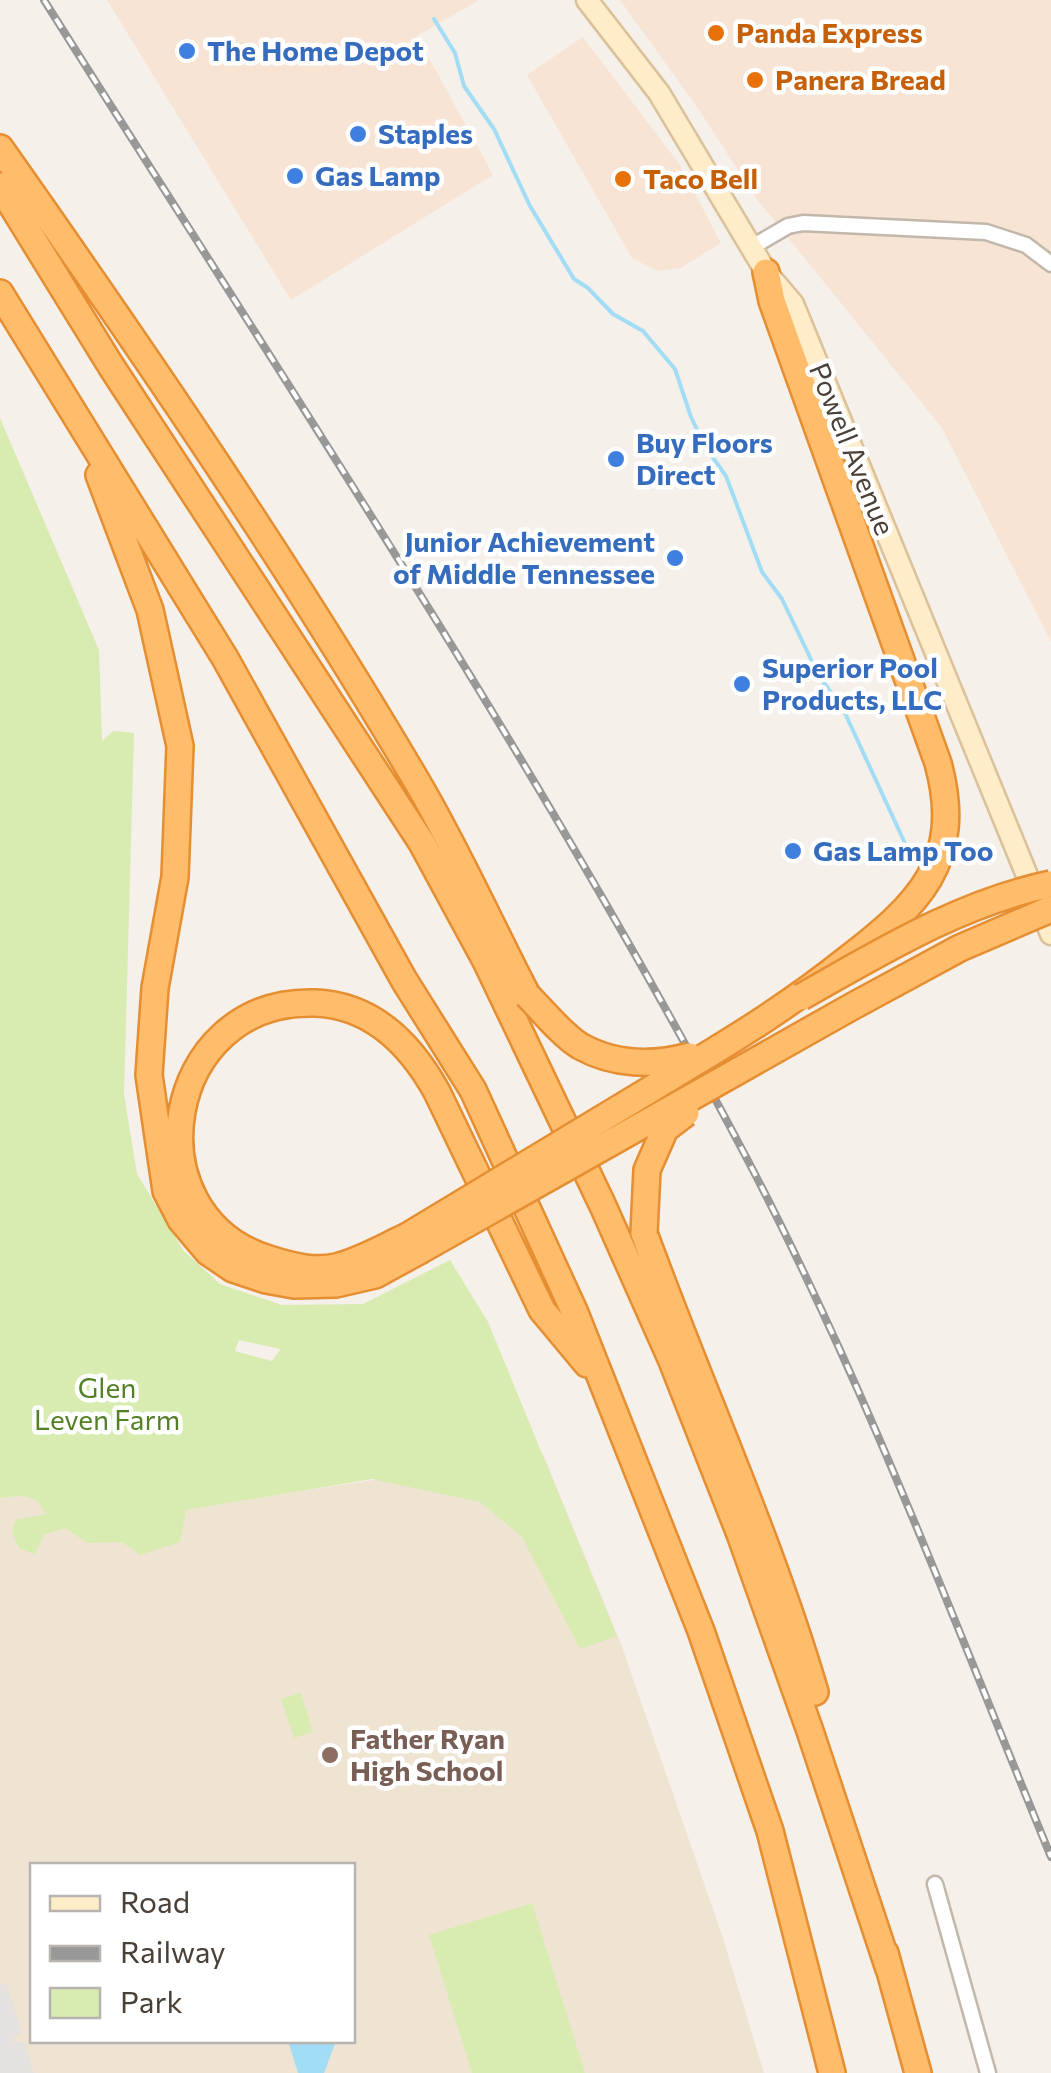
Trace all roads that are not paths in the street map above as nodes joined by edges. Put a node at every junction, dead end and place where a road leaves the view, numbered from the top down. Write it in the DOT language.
graph roads {
  1 [pos="587,0"];
  2 [pos="0,148"];
  3 [pos="0,186"];
  4 [pos="752,247"];
  5 [pos="1051,264"];
  6 [pos="766,272"];
  7 [pos="0,292"];
  8 [pos="76,414"];
  9 [pos="1051,884"];
  10 [pos="1051,909"];
  11 [pos="1051,934"];
  12 [pos="801,996"];
  13 [pos="719,1048"];
  14 [pos="734,1076"];
  15 [pos="413,1244"];
  16 [pos="606,1386"];
  17 [pos="936,1884"];
  18 [pos="889,1969"];
  19 [pos="832,2073"];
  20 [pos="918,2073"];
  21 [pos="988,2073"];
  1 -- 4 [label="main road, Powell Avenue"];
  2 -- 13 [label="highway, bridge"];
  3 -- 18 [label="highway"];
  4 -- 5 [label="street"];
  4 -- 6 [label="main road, Powell Avenue"];
  6 -- 11 [label="main road, Powell Avenue"];
  6 -- 12 [label="highway, bridge"];
  7 -- 8 [label="highway"];
  8 -- 15 [label="highway"];
  8 -- 16 [label="highway"];
  9 -- 12 [label="highway, bridge"];
  10 -- 14 [label="highway, bridge"];
  12 -- 13 [label="highway"];
  13 -- 15 [label="highway, bridge"];
  14 -- 15 [label="highway, bridge"];
  14 -- 18 [label="highway, bridge"];
  15 -- 16 [label="highway"];
  16 -- 19 [label="highway"];
  17 -- 21 [label="street"];
  18 -- 20 [label="highway"];
}
